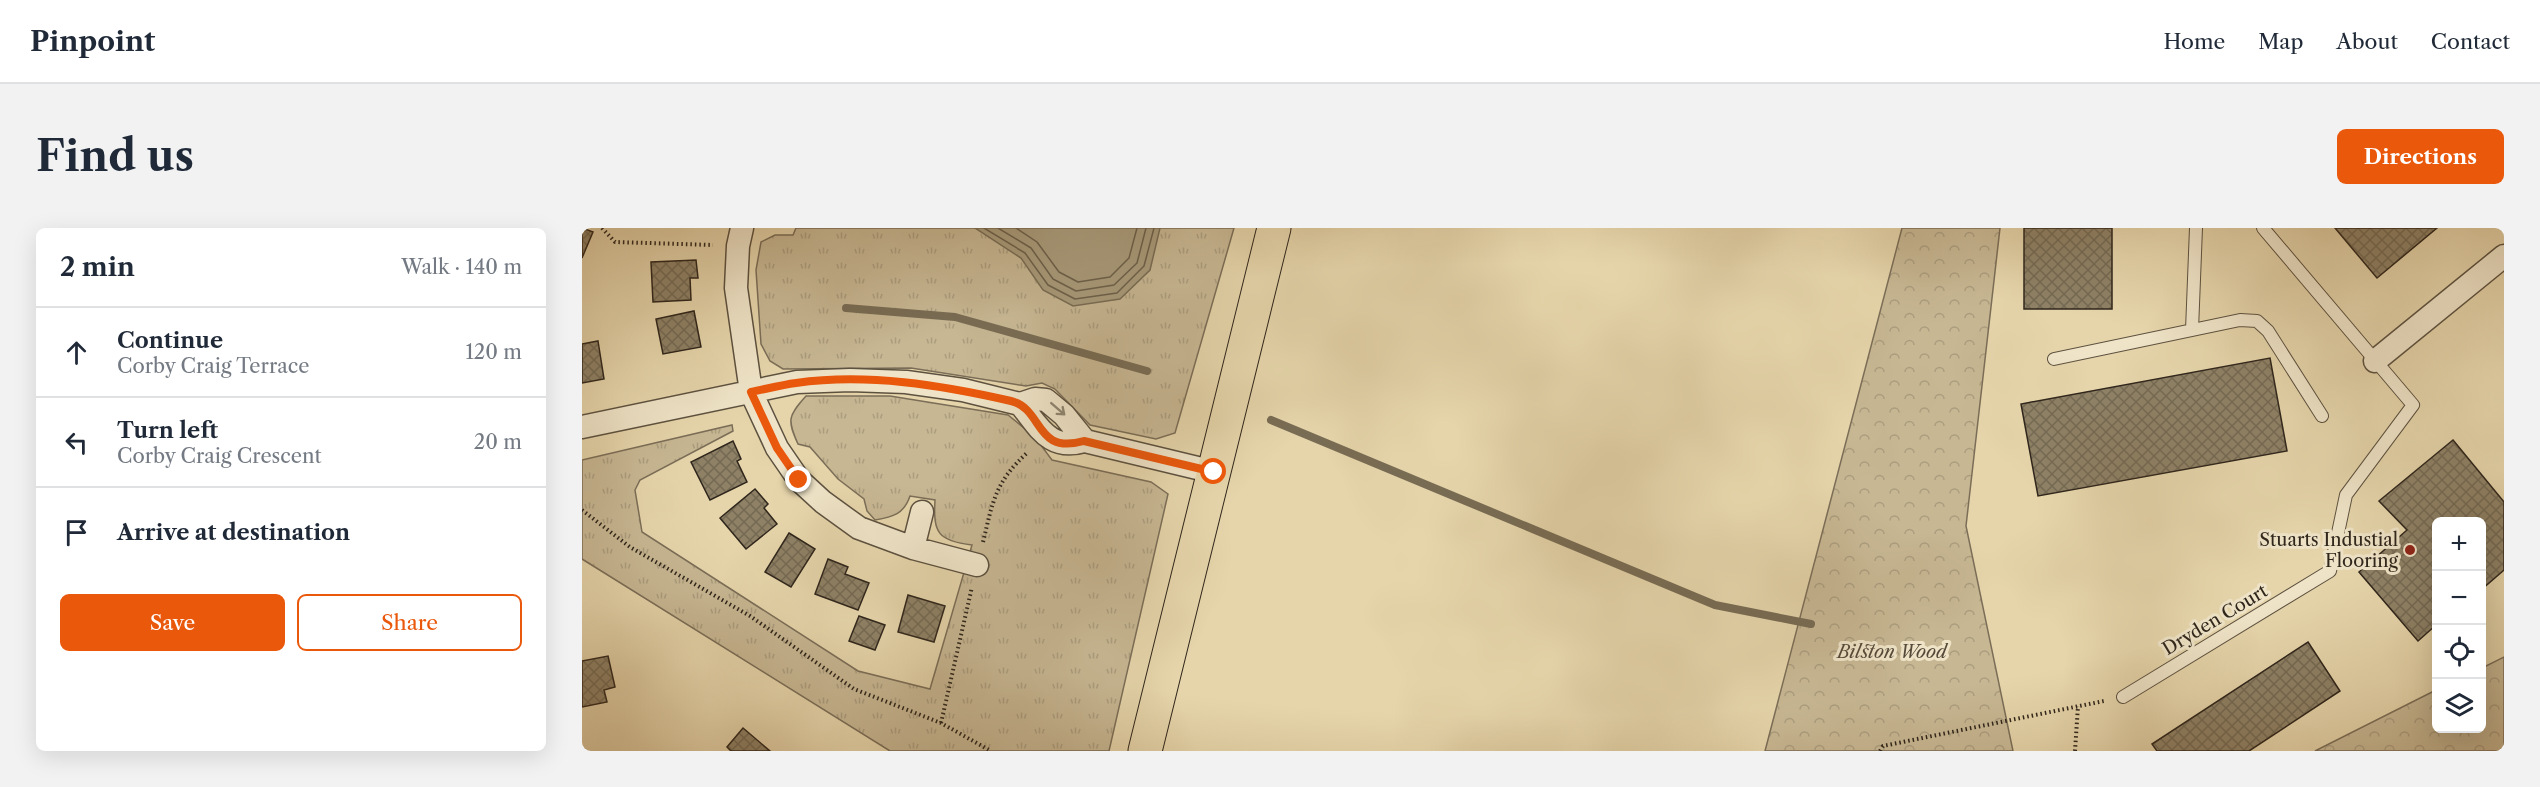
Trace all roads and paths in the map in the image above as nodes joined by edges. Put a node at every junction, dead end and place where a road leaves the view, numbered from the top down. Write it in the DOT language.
graph roads {
  1 [pos="602,228"];
  2 [pos="1274,228"];
  3 [pos="2196,228"];
  4 [pos="2263,228"];
  5 [pos="740,237"];
  6 [pos="2504,256"];
  7 [pos="2192,330"];
  8 [pos="2054,359"];
  9 [pos="2375,361"];
  10 [pos="751,392"];
  11 [pos="2322,416"];
  12 [pos="582,428"];
  13 [pos="1214,472"];
  14 [pos="582,510"];
  15 [pos="922,512"];
  16 [pos="913,548"];
  17 [pos="976,566"];
  18 [pos="2123,697"];
  19 [pos="2078,706"];
  20 [pos="991,751"];
  21 [pos="1145,751"];
  22 [pos="1880,751"];
  23 [pos="2075,751"];
  1 -- 5 [label="path"];
  2 -- 13 [label="main road"];
  3 -- 7 [label="lane"];
  4 -- 9 [label="lane"];
  5 -- 10 [label="street"];
  6 -- 9 [label="street"];
  7 -- 8 [label="lane"];
  7 -- 11 [label="lane"];
  9 -- 18 [label="lane, Dryden Court"];
  10 -- 12 [label="street"];
  10 -- 13 [label="street"];
  10 -- 16 [label="street"];
  13 -- 21 [label="main road"];
  14 -- 20 [label="path"];
  15 -- 16 [label="street"];
  16 -- 17 [label="street"];
  18 -- 19 [label="path"];
  19 -- 22 [label="path"];
  19 -- 23 [label="path"];
}
